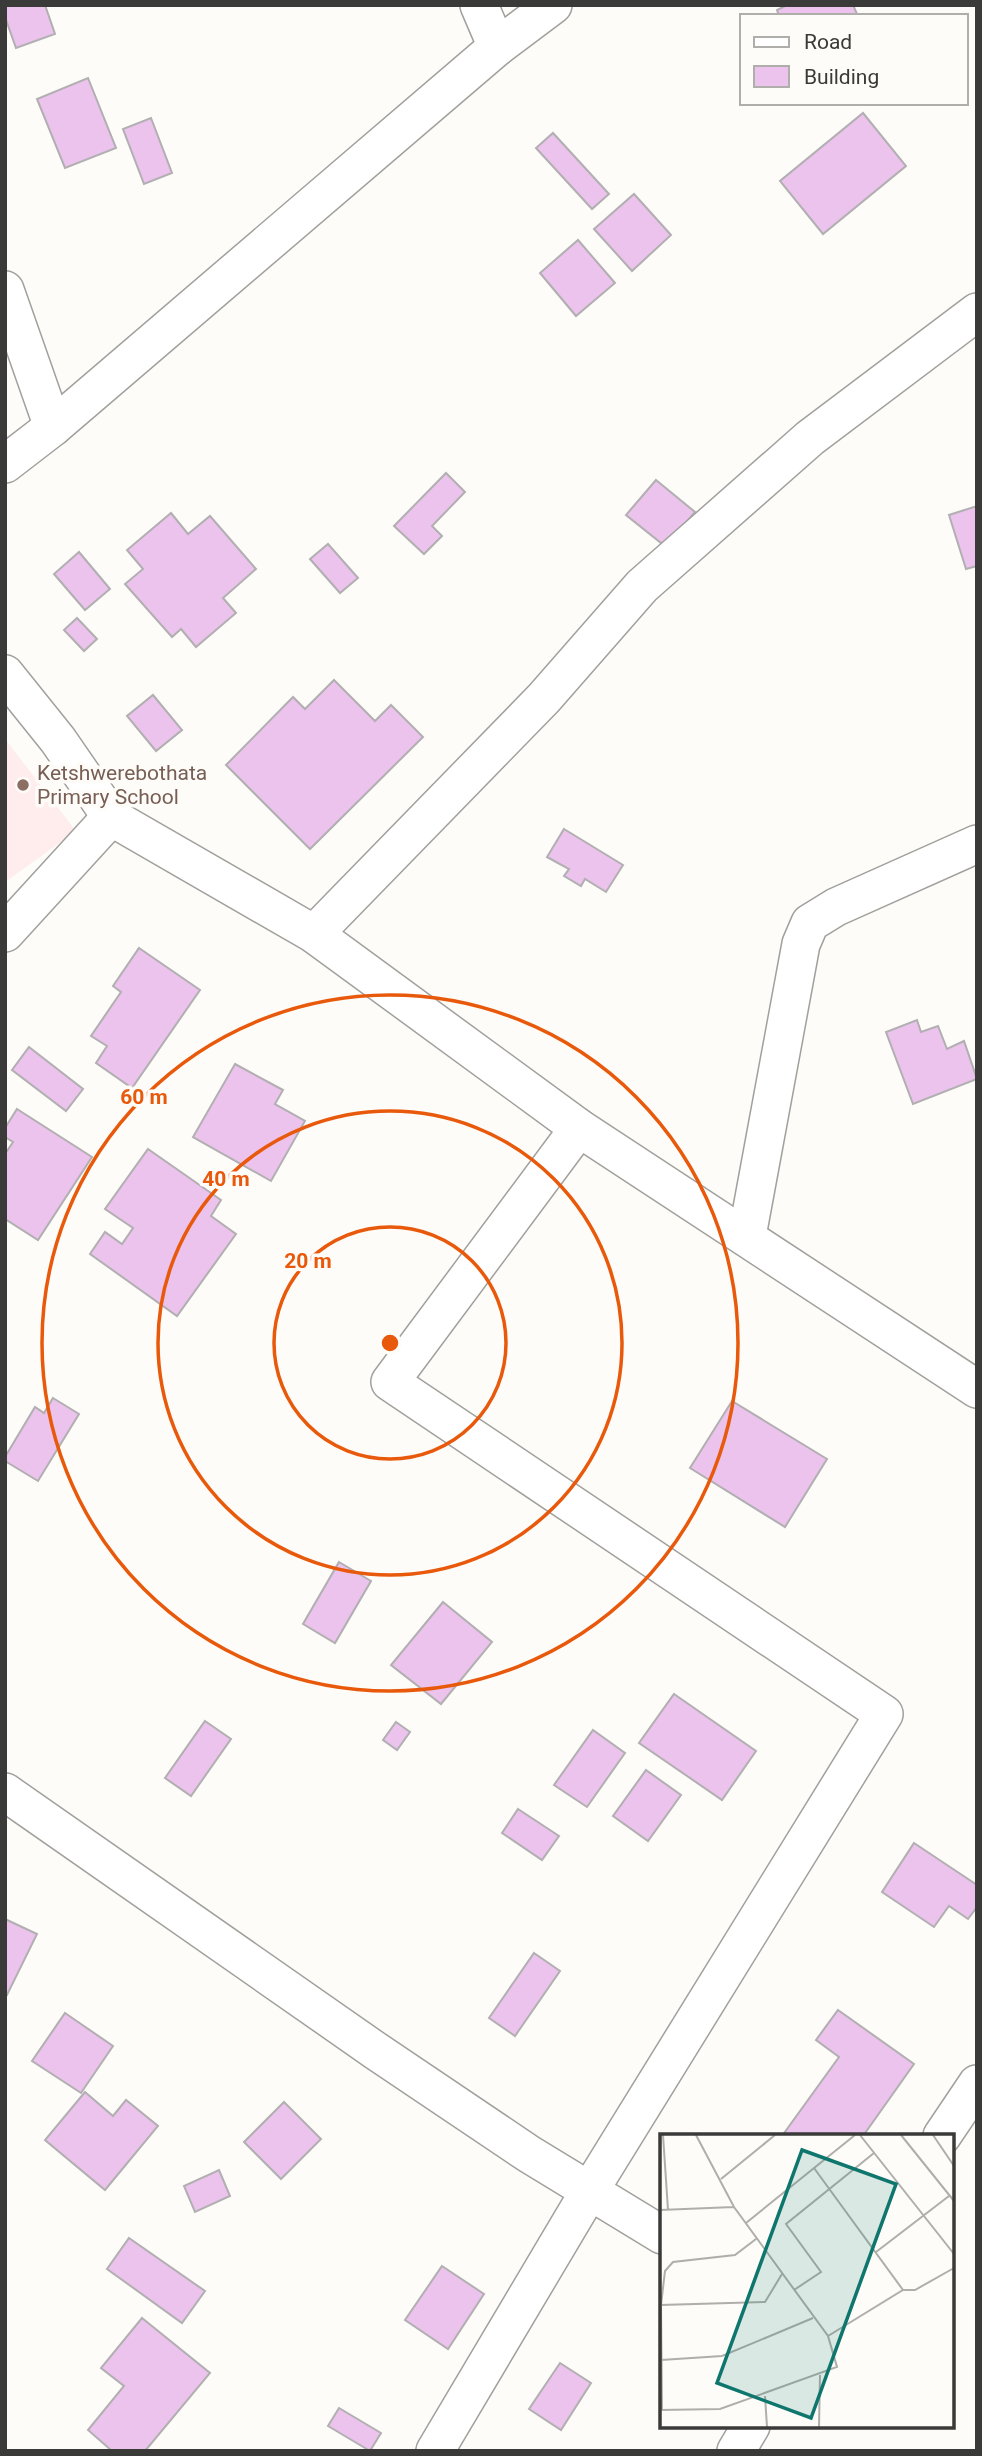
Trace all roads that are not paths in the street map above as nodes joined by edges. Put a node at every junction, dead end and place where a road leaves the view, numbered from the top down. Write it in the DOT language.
graph roads {
  1 [pos="479,5"];
  2 [pos="553,5"];
  3 [pos="497,47"];
  4 [pos="5,290"];
  5 [pos="977,312"];
  6 [pos="53,427"];
  7 [pos="5,464"];
  8 [pos="5,674"];
  9 [pos="111,817"];
  10 [pos="977,844"];
  11 [pos="5,933"];
  12 [pos="314,934"];
  13 [pos="579,1128"];
  14 [pos="747,1236"];
  15 [pos="977,1389"];
  16 [pos="5,1792"];
  17 [pos="977,2084"];
  18 [pos="943,2134"];
  19 [pos="590,2190"];
  20 [pos="660,2234"];
  21 [pos="750,2428"];
  22 [pos="435,2451"];
  23 [pos="736,2451"];
  1 -- 3 [label="street"];
  2 -- 3 [label="street"];
  3 -- 6 [label="street"];
  4 -- 6 [label="street"];
  5 -- 12 [label="street"];
  6 -- 7 [label="street"];
  8 -- 9 [label="street"];
  9 -- 11 [label="street"];
  9 -- 12 [label="street"];
  10 -- 14 [label="street"];
  12 -- 13 [label="street"];
  13 -- 14 [label="street"];
  13 -- 19 [label="street"];
  14 -- 15 [label="street"];
  16 -- 19 [label="street"];
  17 -- 18 [label="street"];
  19 -- 20 [label="street"];
  19 -- 22 [label="street"];
  21 -- 23 [label="street"];
}
